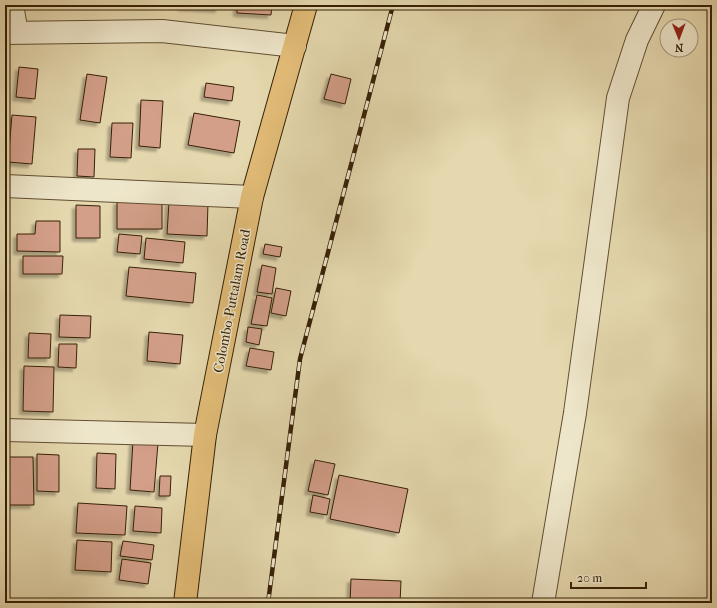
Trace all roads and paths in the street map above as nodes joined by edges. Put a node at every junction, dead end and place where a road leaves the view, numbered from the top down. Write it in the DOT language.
graph roads {
  1 [pos="12,5"];
  2 [pos="306,5"];
  3 [pos="654,5"];
  4 [pos="11,33"];
  5 [pos="295,46"];
  6 [pos="5,186"];
  7 [pos="252,197"];
  8 [pos="5,430"];
  9 [pos="206,435"];
  10 [pos="185,603"];
  11 [pos="543,603"];
  1 -- 4 [label="street"];
  2 -- 5 [label="highway, Colombo-Puttalam Road"];
  3 -- 11 [label="street"];
  4 -- 5 [label="street"];
  5 -- 7 [label="highway, Colombo-Puttalam Road"];
  6 -- 7 [label="street"];
  7 -- 9 [label="highway, Colombo-Puttalam Road"];
  8 -- 9 [label="street"];
  9 -- 10 [label="highway, Colombo-Puttalam Road"];
}
